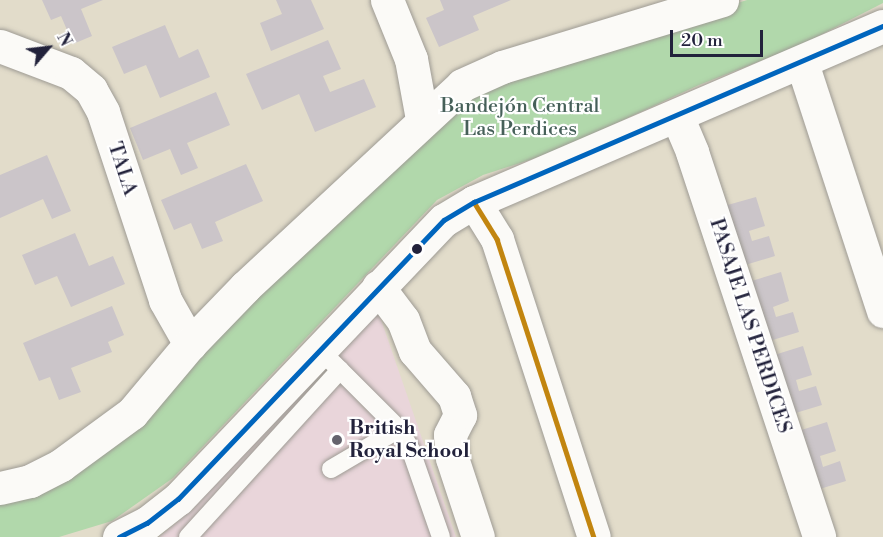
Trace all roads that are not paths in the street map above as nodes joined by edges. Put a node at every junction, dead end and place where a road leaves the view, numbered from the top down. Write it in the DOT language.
graph roads {
  1 [pos="387,0"];
  2 [pos="721,0"];
  3 [pos="883,26"];
  4 [pos="0,46"];
  5 [pos="802,63"];
  6 [pos="677,116"];
  7 [pos="422,119"];
  8 [pos="474,201"];
  9 [pos="378,287"];
  10 [pos="883,311"];
  11 [pos="190,344"];
  12 [pos="329,359"];
  13 [pos="399,429"];
  14 [pos="331,469"];
  15 [pos="0,488"];
  16 [pos="119,537"];
  17 [pos="188,537"];
  18 [pos="441,537"];
  19 [pos="478,537"];
  20 [pos="594,537"];
  21 [pos="819,537"];
  1 -- 7 [label="street"];
  2 -- 7 [label="street"];
  3 -- 5 [label="street"];
  4 -- 11 [label="street, TALA"];
  5 -- 6 [label="street"];
  5 -- 10 [label="street"];
  6 -- 8 [label="street"];
  6 -- 21 [label="street, PASAJE LAS PERDICES"];
  7 -- 11 [label="street"];
  8 -- 9 [label="street"];
  8 -- 20 [label="street"];
  9 -- 12 [label="street"];
  9 -- 19 [label="street"];
  11 -- 15 [label="street"];
  12 -- 13 [label="lane"];
  12 -- 16 [label="street"];
  12 -- 17 [label="lane"];
  13 -- 14 [label="lane"];
  13 -- 18 [label="lane"];
}
